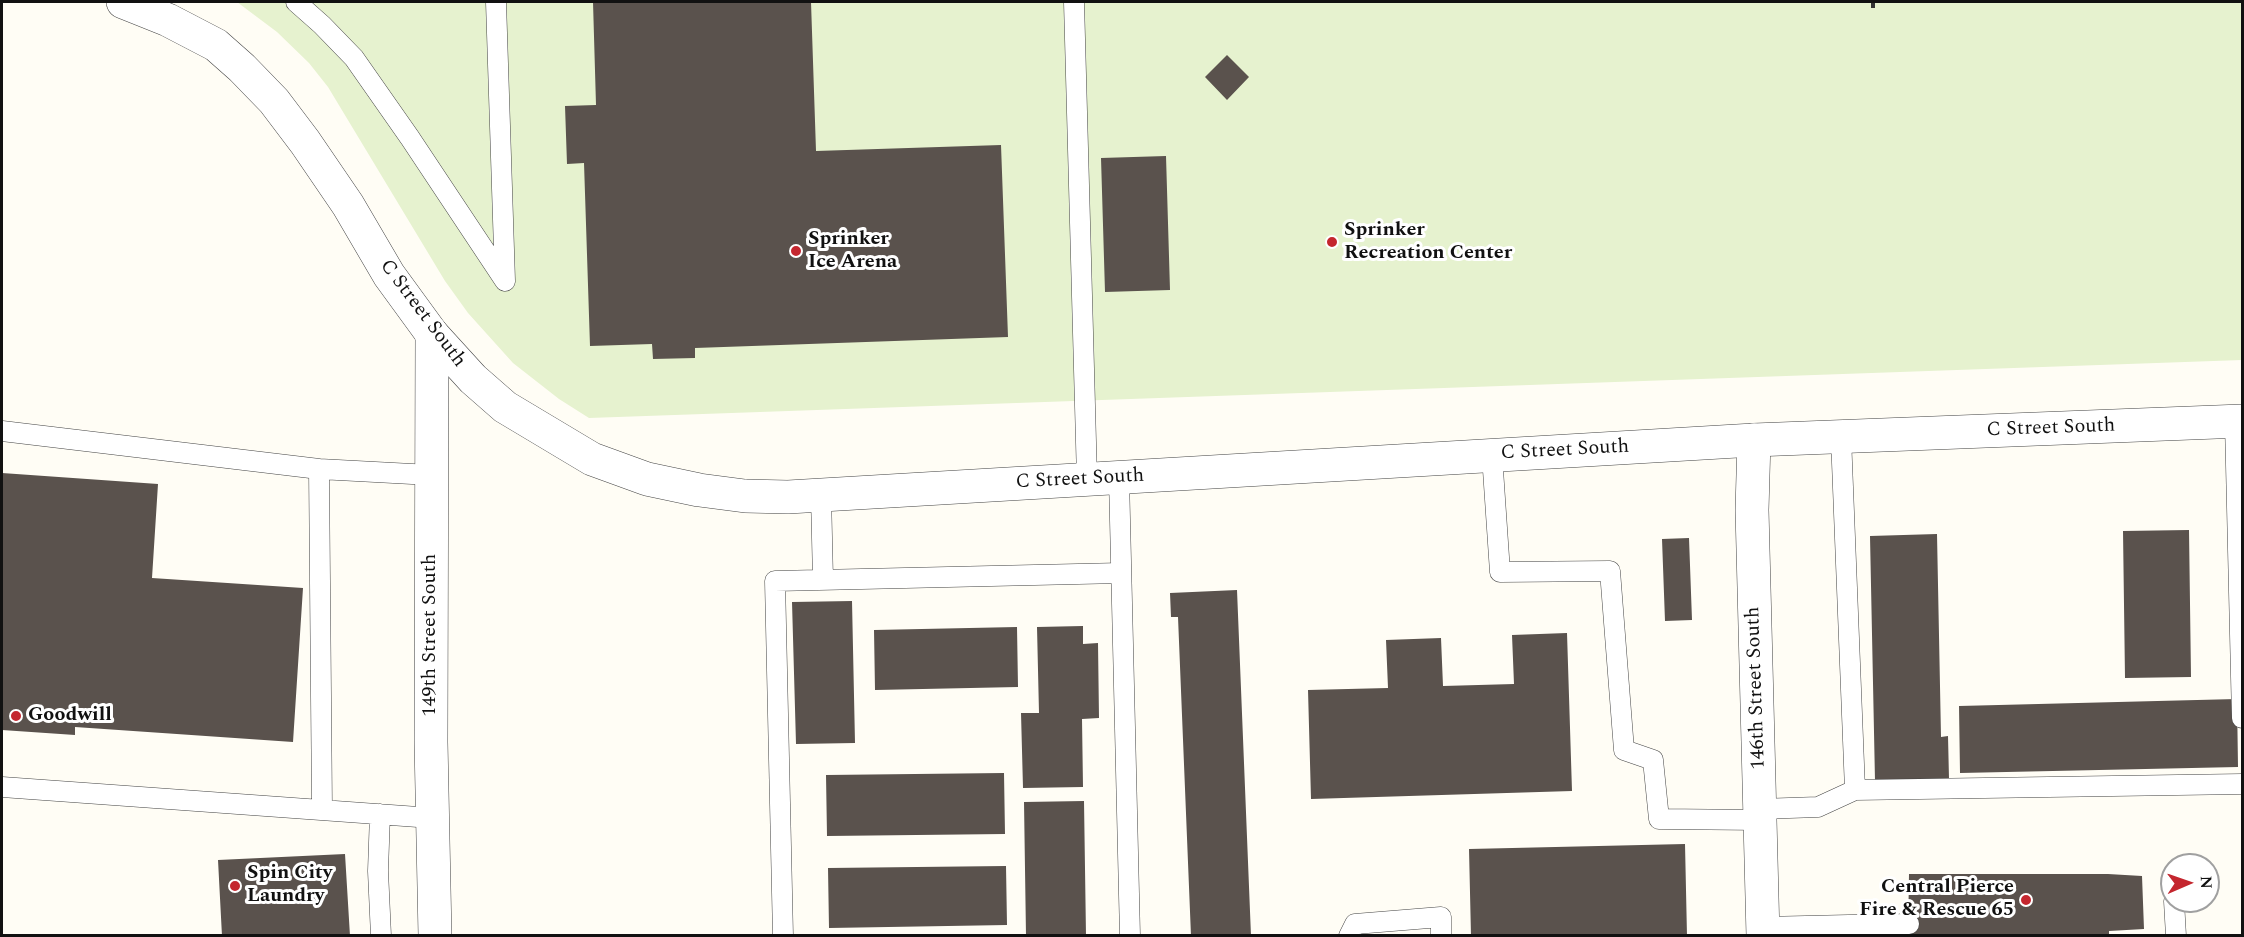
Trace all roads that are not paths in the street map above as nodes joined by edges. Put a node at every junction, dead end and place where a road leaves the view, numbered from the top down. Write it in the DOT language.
graph roads {
  1 [pos="123,2"];
  2 [pos="296,2"];
  3 [pos="496,2"];
  4 [pos="1074,2"];
  5 [pos="432,334"];
  6 [pos="2239,421"];
  7 [pos="2,431"];
  8 [pos="1841,437"];
  9 [pos="1754,440"];
  10 [pos="1492,455"];
  11 [pos="318,469"];
  12 [pos="432,475"];
  13 [pos="1119,478"];
  14 [pos="1087,479"];
  15 [pos="821,495"];
  16 [pos="1121,573"];
  17 [pos="823,580"];
  18 [pos="2242,718"];
  19 [pos="2242,784"];
  20 [pos="2,787"];
  21 [pos="1855,790"];
  22 [pos="322,809"];
  23 [pos="380,814"];
  24 [pos="1760,814"];
  25 [pos="432,818"];
  26 [pos="2174,913"];
  27 [pos="1908,924"];
  28 [pos="1849,930"];
  29 [pos="1763,932"];
  30 [pos="381,936"];
  31 [pos="435,936"];
  32 [pos="783,936"];
  33 [pos="1130,936"];
  34 [pos="1349,936"];
  35 [pos="1441,936"];
  36 [pos="2175,936"];
  1 -- 5 [label="street, C Street South"];
  2 -- 3 [label="lane"];
  4 -- 14 [label="lane"];
  5 -- 12 [label="street, 149th Street South"];
  5 -- 15 [label="street, C Street South"];
  6 -- 8 [label="street, C Street South"];
  6 -- 18 [label="lane"];
  7 -- 11 [label="lane"];
  8 -- 9 [label="street, C Street South"];
  8 -- 21 [label="lane"];
  9 -- 10 [label="street, C Street South"];
  9 -- 24 [label="street, 146th Street South"];
  10 -- 13 [label="street, C Street South"];
  10 -- 24 [label="lane"];
  11 -- 12 [label="lane"];
  11 -- 22 [label="lane"];
  12 -- 25 [label="street, 149th Street South"];
  13 -- 14 [label="street, C Street South"];
  13 -- 16 [label="lane"];
  14 -- 15 [label="street, C Street South"];
  15 -- 17 [label="lane"];
  16 -- 17 [label="lane"];
  16 -- 33 [label="lane"];
  17 -- 32 [label="lane"];
  19 -- 21 [label="lane"];
  20 -- 22 [label="lane"];
  21 -- 24 [label="lane"];
  22 -- 23 [label="lane"];
  23 -- 25 [label="lane"];
  23 -- 30 [label="lane"];
  24 -- 29 [label="street, 146th Street South"];
  25 -- 31 [label="street, 149th Street South"];
  26 -- 36 [label="lane"];
  27 -- 28 [label="lane"];
  28 -- 29 [label="lane"];
  34 -- 35 [label="lane"];
}
